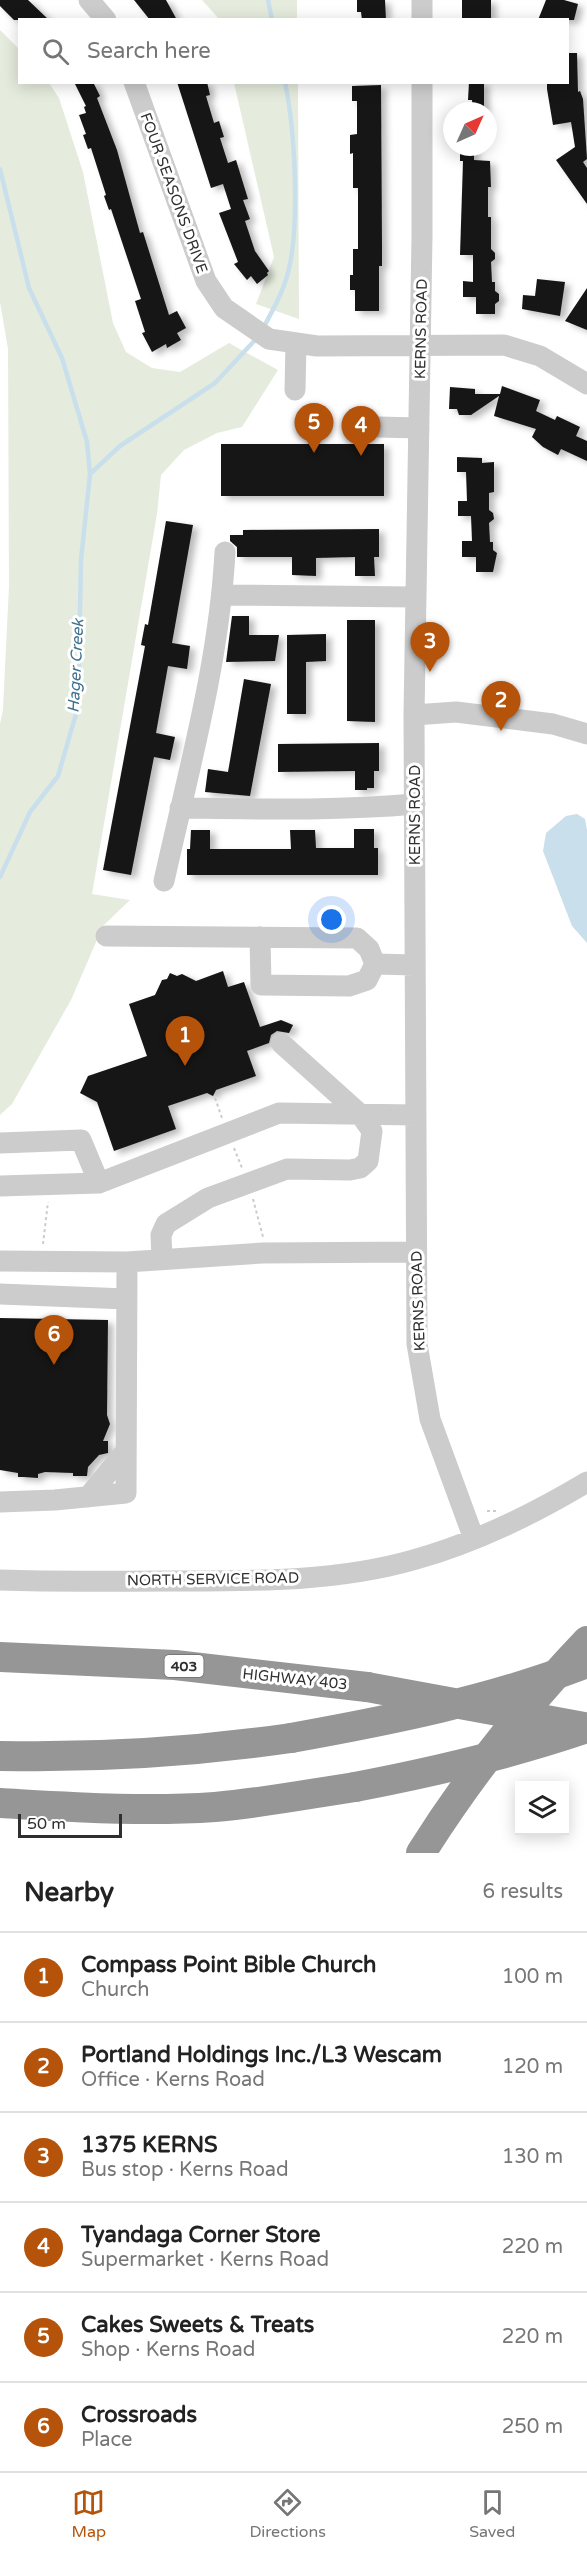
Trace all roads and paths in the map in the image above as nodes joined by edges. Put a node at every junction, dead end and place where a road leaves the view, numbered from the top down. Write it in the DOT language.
graph roads {
  1 [pos="89,0"];
  2 [pos="422,0"];
  3 [pos="104,18"];
  4 [pos="422,18"];
  5 [pos="135,84"];
  6 [pos="422,84"];
  7 [pos="296,343"];
  8 [pos="421,344"];
  9 [pos="587,384"];
  10 [pos="295,390"];
  11 [pos="378,427"];
  12 [pos="418,428"];
  13 [pos="225,552"];
  14 [pos="223,595"];
  15 [pos="414,597"];
  16 [pos="414,715"];
  17 [pos="587,734"];
  18 [pos="415,804"];
  19 [pos="180,808"];
  20 [pos="164,881"];
  21 [pos="106,936"];
  22 [pos="260,937"];
  23 [pos="375,964"];
  24 [pos="415,965"];
  25 [pos="281,1043"];
  26 [pos="360,1114"];
  27 [pos="415,1115"];
  28 [pos="0,1143"];
  29 [pos="99,1183"];
  30 [pos="0,1186"];
  31 [pos="47,1210"];
  32 [pos="43,1241"];
  33 [pos="415,1252"];
  34 [pos="162,1260"];
  35 [pos="0,1261"];
  36 [pos="127,1263"];
  37 [pos="0,1294"];
  38 [pos="127,1299"];
  39 [pos="587,1482"];
  40 [pos="0,1502"];
  41 [pos="474,1539"];
  42 [pos="0,1580"];
  43 [pos="587,1641"];
  44 [pos="0,1657"];
  45 [pos="587,1663"];
  46 [pos="587,1728"];
  47 [pos="0,1756"];
  48 [pos="0,1803"];
  49 [pos="421,1853"];
  1 -- 3 [label="street"];
  2 -- 4 [label="street"];
  5 -- 7 [label="street, FOUR SEASONS DRIVE"];
  6 -- 8 [label="street, KERNS ROAD"];
  7 -- 8 [label="street, FOUR SEASONS DRIVE"];
  7 -- 10 [label="street"];
  8 -- 9 [label="street, FOUR SEASONS DRIVE"];
  8 -- 12 [label="street, KERNS ROAD"];
  11 -- 12 [label="street"];
  12 -- 15 [label="street, KERNS ROAD"];
  13 -- 14 [label="street"];
  14 -- 15 [label="street"];
  14 -- 19 [label="street"];
  15 -- 16 [label="street, KERNS ROAD"];
  16 -- 17 [label="street"];
  16 -- 18 [label="street, KERNS ROAD"];
  18 -- 19 [label="street"];
  18 -- 24 [label="street, KERNS ROAD"];
  19 -- 20 [label="street"];
  21 -- 22 [label="street"];
  22 -- 23 [label="street"];
  22 -- 23 [label="street"];
  23 -- 24 [label="street"];
  24 -- 27 [label="street, KERNS ROAD"];
  25 -- 26 [label="street"];
  26 -- 27 [label="street"];
  26 -- 29 [label="street"];
  26 -- 34 [label="street"];
  27 -- 33 [label="street, KERNS ROAD"];
  28 -- 29 [label="street"];
  29 -- 30 [label="street"];
  31 -- 32 [label="path"];
  33 -- 34 [label="street"];
  33 -- 41 [label="street, KERNS ROAD"];
  34 -- 36 [label="street"];
  35 -- 36 [label="street"];
  36 -- 38 [label="street"];
  37 -- 38 [label="street"];
  38 -- 40 [label="street"];
  39 -- 41 [label="street, NORTH SERVICE ROAD"];
  41 -- 42 [label="street, NORTH SERVICE ROAD"];
  43 -- 49 [label="highway"];
  44 -- 46 [label="highway, HIGHWAY 403 / 403, bridge"];
  45 -- 47 [label="highway, bridge"];
  46 -- 48 [label="highway, bridge"];
}
